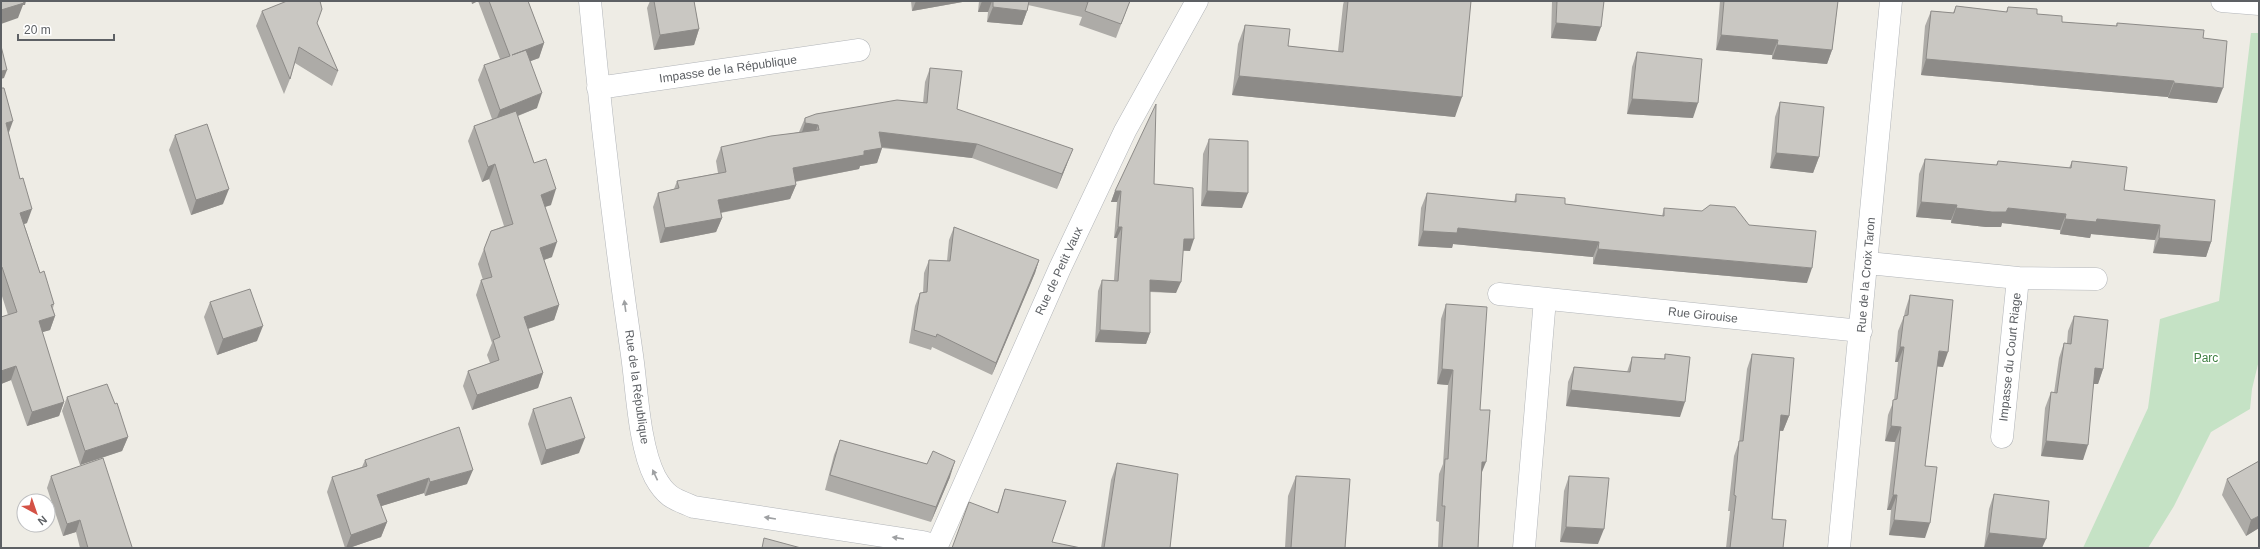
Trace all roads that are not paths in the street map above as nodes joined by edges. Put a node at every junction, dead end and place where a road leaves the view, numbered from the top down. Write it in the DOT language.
graph roads {
  1 [pos="590,1"];
  2 [pos="1197,1"];
  3 [pos="1891,1"];
  4 [pos="2222,1"];
  5 [pos="2259,4"];
  6 [pos="859,50"];
  7 [pos="598,88"];
  8 [pos="1868,263"];
  9 [pos="2018,278"];
  10 [pos="2096,280"];
  11 [pos="1499,294"];
  12 [pos="1545,299"];
  13 [pos="1861,332"];
  14 [pos="2002,437"];
  15 [pos="936,547"];
  16 [pos="1524,548"];
  17 [pos="1839,548"];
  1 -- 7 [label="street, Rue de la République"];
  2 -- 15 [label="street, Rue de Petit Vaux"];
  3 -- 8 [label="street, Rue de la Croix Taron"];
  4 -- 5 [label="street"];
  6 -- 7 [label="street, Impasse de la République"];
  15 -- 7 [label="street, Rue de la République, one-way"];
  8 -- 9 [label="street, Impasse du Court Riage"];
  8 -- 13 [label="street, Rue de la Croix Taron"];
  9 -- 10 [label="street, Impasse du Court Riage"];
  9 -- 14 [label="street, Impasse du Court Riage"];
  11 -- 12 [label="street, Rue Girouise"];
  12 -- 13 [label="street, Rue Girouise"];
  12 -- 16 [label="street"];
  13 -- 17 [label="street, Rue de la Croix Taron"];
}
